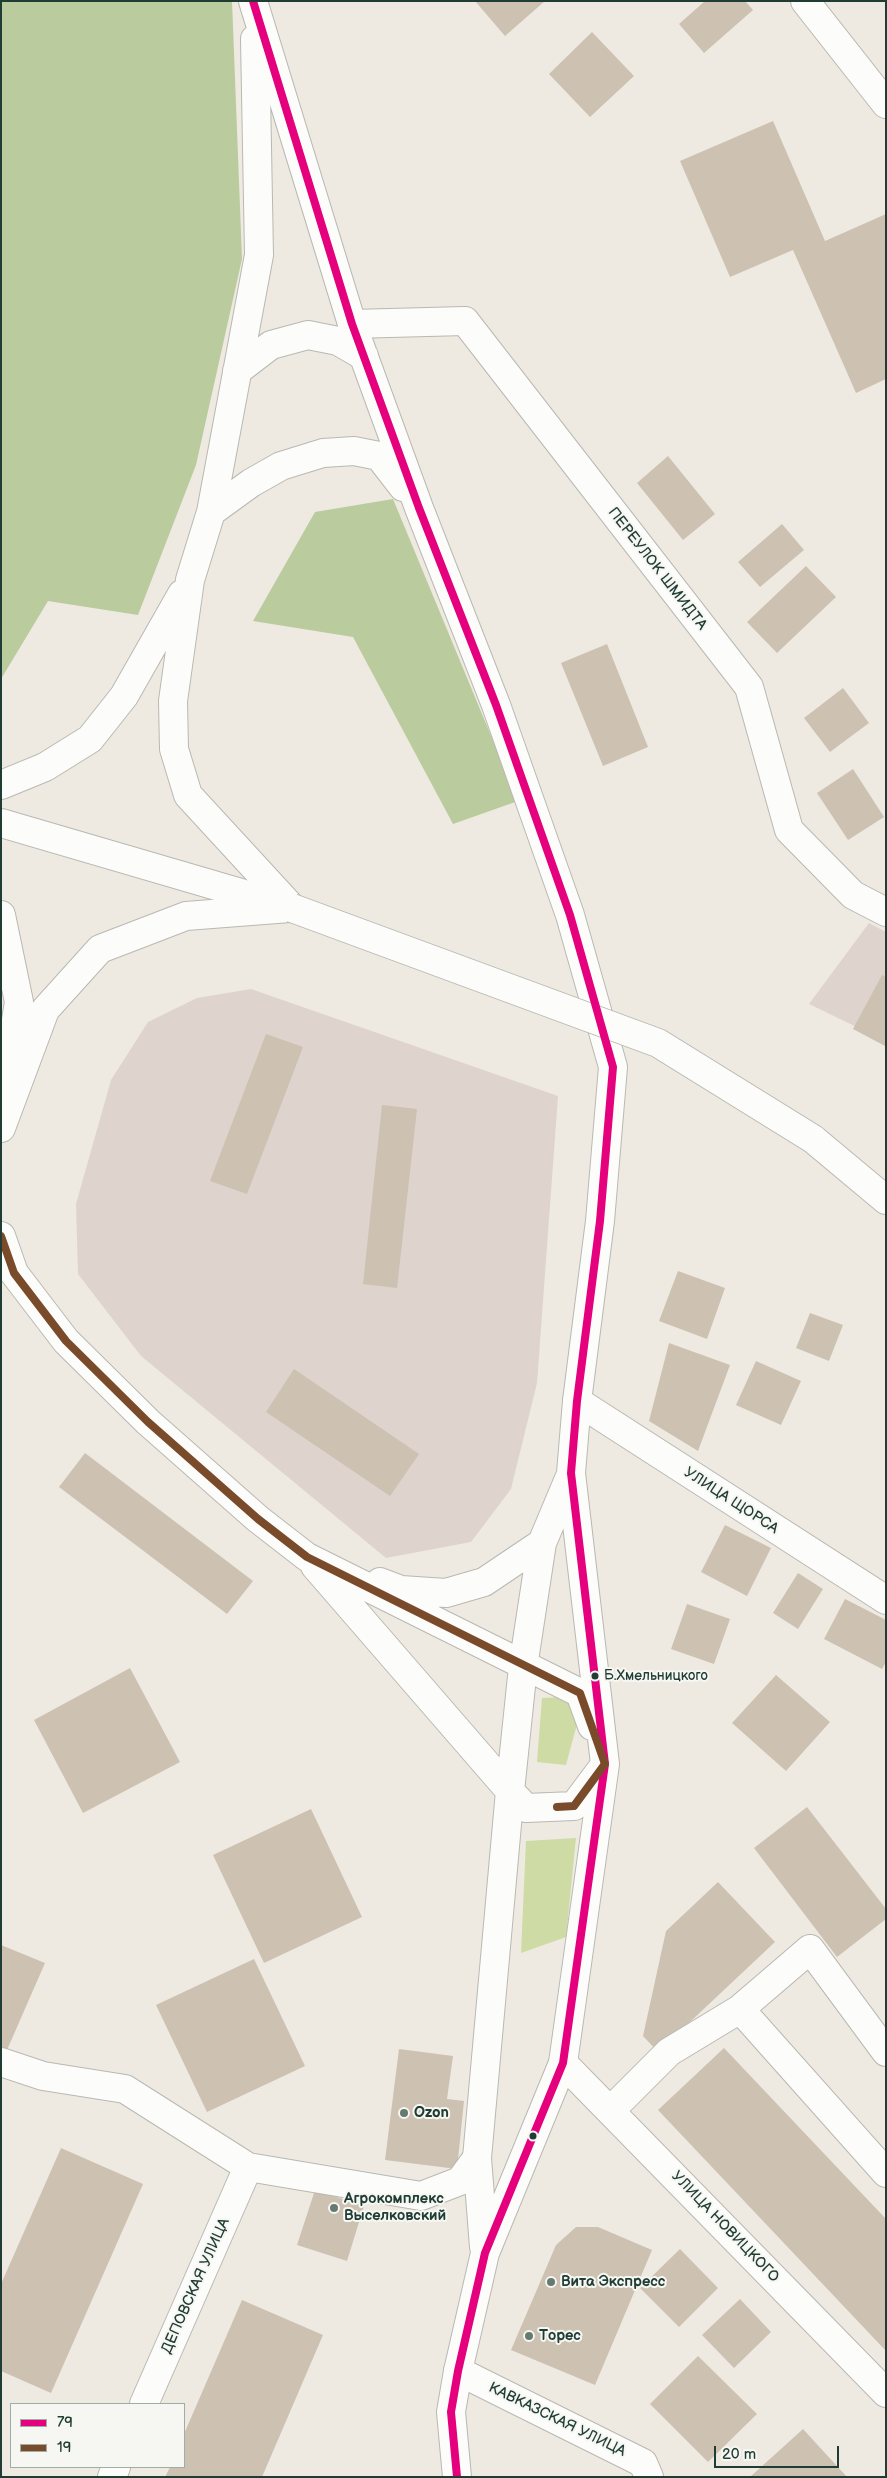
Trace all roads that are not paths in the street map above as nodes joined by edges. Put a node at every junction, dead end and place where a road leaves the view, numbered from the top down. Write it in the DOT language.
graph roads {
  1 [pos="805,1"];
  2 [pos="253,3"];
  3 [pos="886,104"];
  4 [pos="352,324"];
  5 [pos="364,356"];
  6 [pos="238,371"];
  7 [pos="420,508"];
  8 [pos="211,512"];
  9 [pos="190,580"];
  10 [pos="1,785"];
  11 [pos="1,823"];
  12 [pos="292,908"];
  13 [pos="886,912"];
  14 [pos="1,915"];
  15 [pos="1,1110"];
  16 [pos="1,1128"];
  17 [pos="886,1200"];
  18 [pos="1,1236"];
  19 [pos="577,1402"];
  20 [pos="571,1473"];
  21 [pos="542,1543"];
  22 [pos="307,1557"];
  23 [pos="886,1600"];
  24 [pos="523,1666"];
  25 [pos="605,1764"];
  26 [pos="510,1791"];
  27 [pos="740,2009"];
  28 [pos="886,2052"];
  29 [pos="1,2062"];
  30 [pos="563,2063"];
  31 [pos="611,2110"];
  32 [pos="477,2158"];
  33 [pos="248,2167"];
  34 [pos="886,2173"];
  35 [pos="485,2253"];
  36 [pos="458,2371"];
  37 [pos="886,2393"];
  38 [pos="144,2403"];
  39 [pos="457,2477"];
  40 [pos="649,2477"];
  1 -- 3 [label="main road"];
  2 -- 4 [label="main road"];
  2 -- 6 [label="main road"];
  4 -- 5 [label="main road"];
  4 -- 13 [label="main road, ПЕРЕУЛОК ШМИДТА"];
  5 -- 6 [label="main road"];
  5 -- 7 [label="main road"];
  6 -- 8 [label="main road"];
  7 -- 8 [label="main road"];
  7 -- 19 [label="main road"];
  8 -- 9 [label="main road"];
  9 -- 10 [label="main road"];
  9 -- 12 [label="main road"];
  11 -- 12 [label="main road"];
  12 -- 16 [label="main road"];
  12 -- 17 [label="main road, bridge"];
  14 -- 15 [label="main road"];
  18 -- 22 [label="main road"];
  19 -- 20 [label="main road"];
  19 -- 23 [label="main road, УЛИЦА ЩОРСА"];
  20 -- 21 [label="main road"];
  20 -- 25 [label="main road"];
  21 -- 22 [label="main road"];
  21 -- 24 [label="main road"];
  22 -- 24 [label="main road"];
  22 -- 26 [label="main road"];
  24 -- 25 [label="main road"];
  24 -- 26 [label="main road"];
  25 -- 26 [label="main road"];
  25 -- 30 [label="main road"];
  26 -- 32 [label="main road"];
  27 -- 28 [label="main road"];
  27 -- 31 [label="main road"];
  27 -- 34 [label="main road"];
  29 -- 33 [label="main road"];
  30 -- 31 [label="main road, УЛИЦА НОВИЦКОГО"];
  30 -- 35 [label="main road"];
  31 -- 37 [label="main road, УЛИЦА НОВИЦКОГО"];
  32 -- 33 [label="main road"];
  32 -- 35 [label="main road"];
  33 -- 38 [label="main road, ДЕПОВСКАЯ УЛИЦА"];
  35 -- 36 [label="main road"];
  36 -- 39 [label="main road"];
  36 -- 40 [label="main road, КАВКАЗСКАЯ УЛИЦА"];
}
